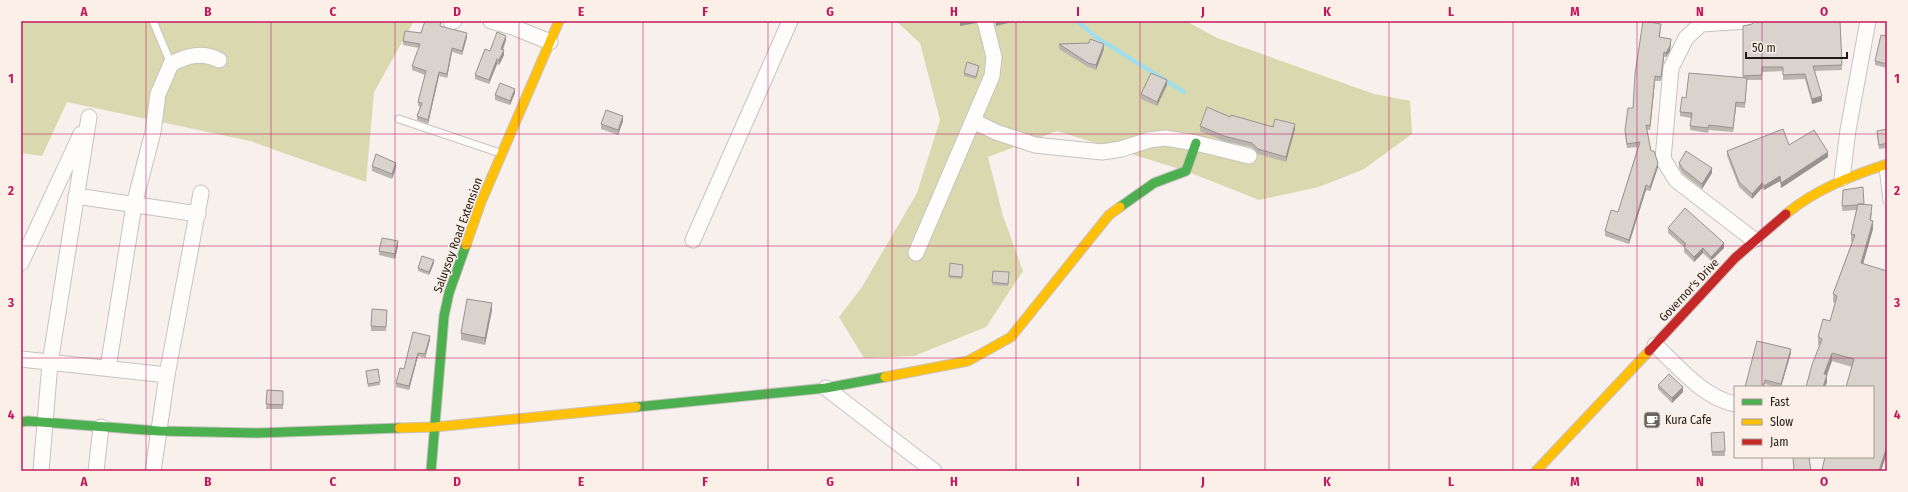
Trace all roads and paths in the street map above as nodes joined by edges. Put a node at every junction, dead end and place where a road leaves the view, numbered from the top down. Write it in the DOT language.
graph roads {
  1 [pos="153,21"];
  2 [pos="491,21"];
  3 [pos="559,21"];
  4 [pos="790,21"];
  5 [pos="985,21"];
  6 [pos="1747,21"];
  7 [pos="1868,21"];
  8 [pos="550,42"];
  9 [pos="219,60"];
  10 [pos="171,64"];
  11 [pos="399,118"];
  12 [pos="973,121"];
  13 [pos="1196,143"];
  14 [pos="502,154"];
  15 [pos="1249,156"];
  16 [pos="1885,164"];
  17 [pos="1842,178"];
  18 [pos="201,193"];
  19 [pos="76,196"];
  20 [pos="1887,200"];
  21 [pos="134,205"];
  22 [pos="198,214"];
  23 [pos="693,240"];
  24 [pos="1754,240"];
  25 [pos="916,253"];
  26 [pos="21,263"];
  27 [pos="1654,345"];
  28 [pos="21,359"];
  29 [pos="50,363"];
  30 [pos="108,368"];
  31 [pos="168,375"];
  32 [pos="826,388"];
  33 [pos="1734,404"];
  34 [pos="21,422"];
  35 [pos="45,422"];
  36 [pos="101,426"];
  37 [pos="435,427"];
  38 [pos="158,431"];
  39 [pos="41,471"];
  40 [pos="96,471"];
  41 [pos="153,471"];
  42 [pos="431,471"];
  43 [pos="934,471"];
  44 [pos="1536,471"];
  1 -- 10 [label="lane"];
  2 -- 8 [label="street"];
  3 -- 8 [label="street, Saluysoy Road Extension"];
  4 -- 23 [label="street"];
  5 -- 12 [label="street"];
  6 -- 24 [label="street"];
  7 -- 17 [label="street"];
  8 -- 14 [label="street, Saluysoy Road Extension"];
  9 -- 10 [label="street"];
  10 -- 21 [label="street"];
  11 -- 14 [label="lane"];
  12 -- 13 [label="street"];
  12 -- 25 [label="street"];
  13 -- 15 [label="street"];
  13 -- 32 [label="street"];
  14 -- 37 [label="street, Saluysoy Road Extension"];
  16 -- 17 [label="street, Governor's Drive"];
  16 -- 20 [label="lane"];
  17 -- 24 [label="street, Governor's Drive"];
  18 -- 22 [label="street"];
  19 -- 21 [label="street"];
  19 -- 26 [label="street"];
  19 -- 29 [label="street"];
  21 -- 22 [label="street"];
  21 -- 30 [label="street"];
  22 -- 31 [label="street"];
  24 -- 27 [label="street, Governor's Drive"];
  27 -- 33 [label="street"];
  27 -- 44 [label="street, Governor's Drive"];
  28 -- 29 [label="street"];
  29 -- 30 [label="street"];
  29 -- 35 [label="street"];
  30 -- 31 [label="street"];
  31 -- 38 [label="street"];
  32 -- 37 [label="street"];
  32 -- 43 [label="street"];
  34 -- 35 [label="street"];
  35 -- 36 [label="street"];
  35 -- 39 [label="street"];
  36 -- 38 [label="street"];
  36 -- 40 [label="street"];
  37 -- 38 [label="street"];
  37 -- 42 [label="street, Saluysoy Road Extension"];
  38 -- 41 [label="street"];
}
